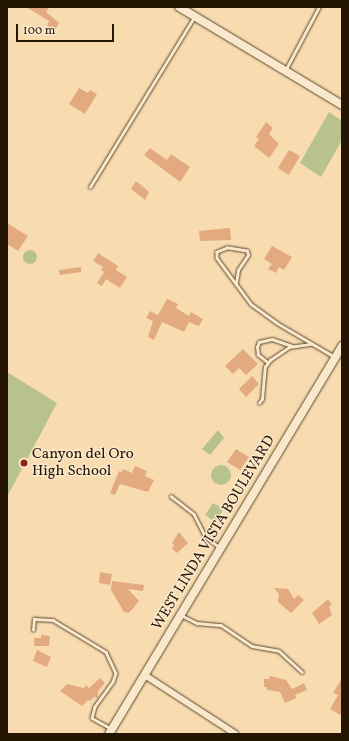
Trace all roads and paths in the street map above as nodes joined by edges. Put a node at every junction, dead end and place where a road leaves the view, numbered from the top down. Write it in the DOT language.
graph roads {
  1 [pos="179,7"];
  2 [pos="319,7"];
  3 [pos="194,16"];
  4 [pos="285,71"];
  5 [pos="342,105"];
  6 [pos="90,187"];
  7 [pos="236,282"];
  8 [pos="311,344"];
  9 [pos="293,346"];
  10 [pos="342,346"];
  11 [pos="335,357"];
  12 [pos="268,363"];
  13 [pos="259,403"];
  14 [pos="171,496"];
  15 [pos="221,548"];
  16 [pos="181,615"];
  17 [pos="33,630"];
  18 [pos="302,672"];
  19 [pos="145,675"];
  20 [pos="111,732"];
  21 [pos="236,734"];
  1 -- 3 [label="street"];
  2 -- 4 [label="lane"];
  3 -- 4 [label="street"];
  3 -- 6 [label="lane"];
  4 -- 5 [label="street"];
  7 -- 7 [label="lane"];
  7 -- 8 [label="lane"];
  8 -- 9 [label="lane"];
  8 -- 11 [label="lane"];
  9 -- 12 [label="lane"];
  9 -- 12 [label="lane"];
  10 -- 11 [label="street, WEST LINDA VISTA BOULEVARD"];
  11 -- 15 [label="street, WEST LINDA VISTA BOULEVARD"];
  12 -- 13 [label="lane"];
  14 -- 15 [label="lane"];
  15 -- 16 [label="street, WEST LINDA VISTA BOULEVARD"];
  16 -- 18 [label="lane"];
  16 -- 19 [label="street, WEST LINDA VISTA BOULEVARD"];
  17 -- 20 [label="lane"];
  19 -- 20 [label="street, WEST LINDA VISTA BOULEVARD"];
  19 -- 21 [label="street"];
}
